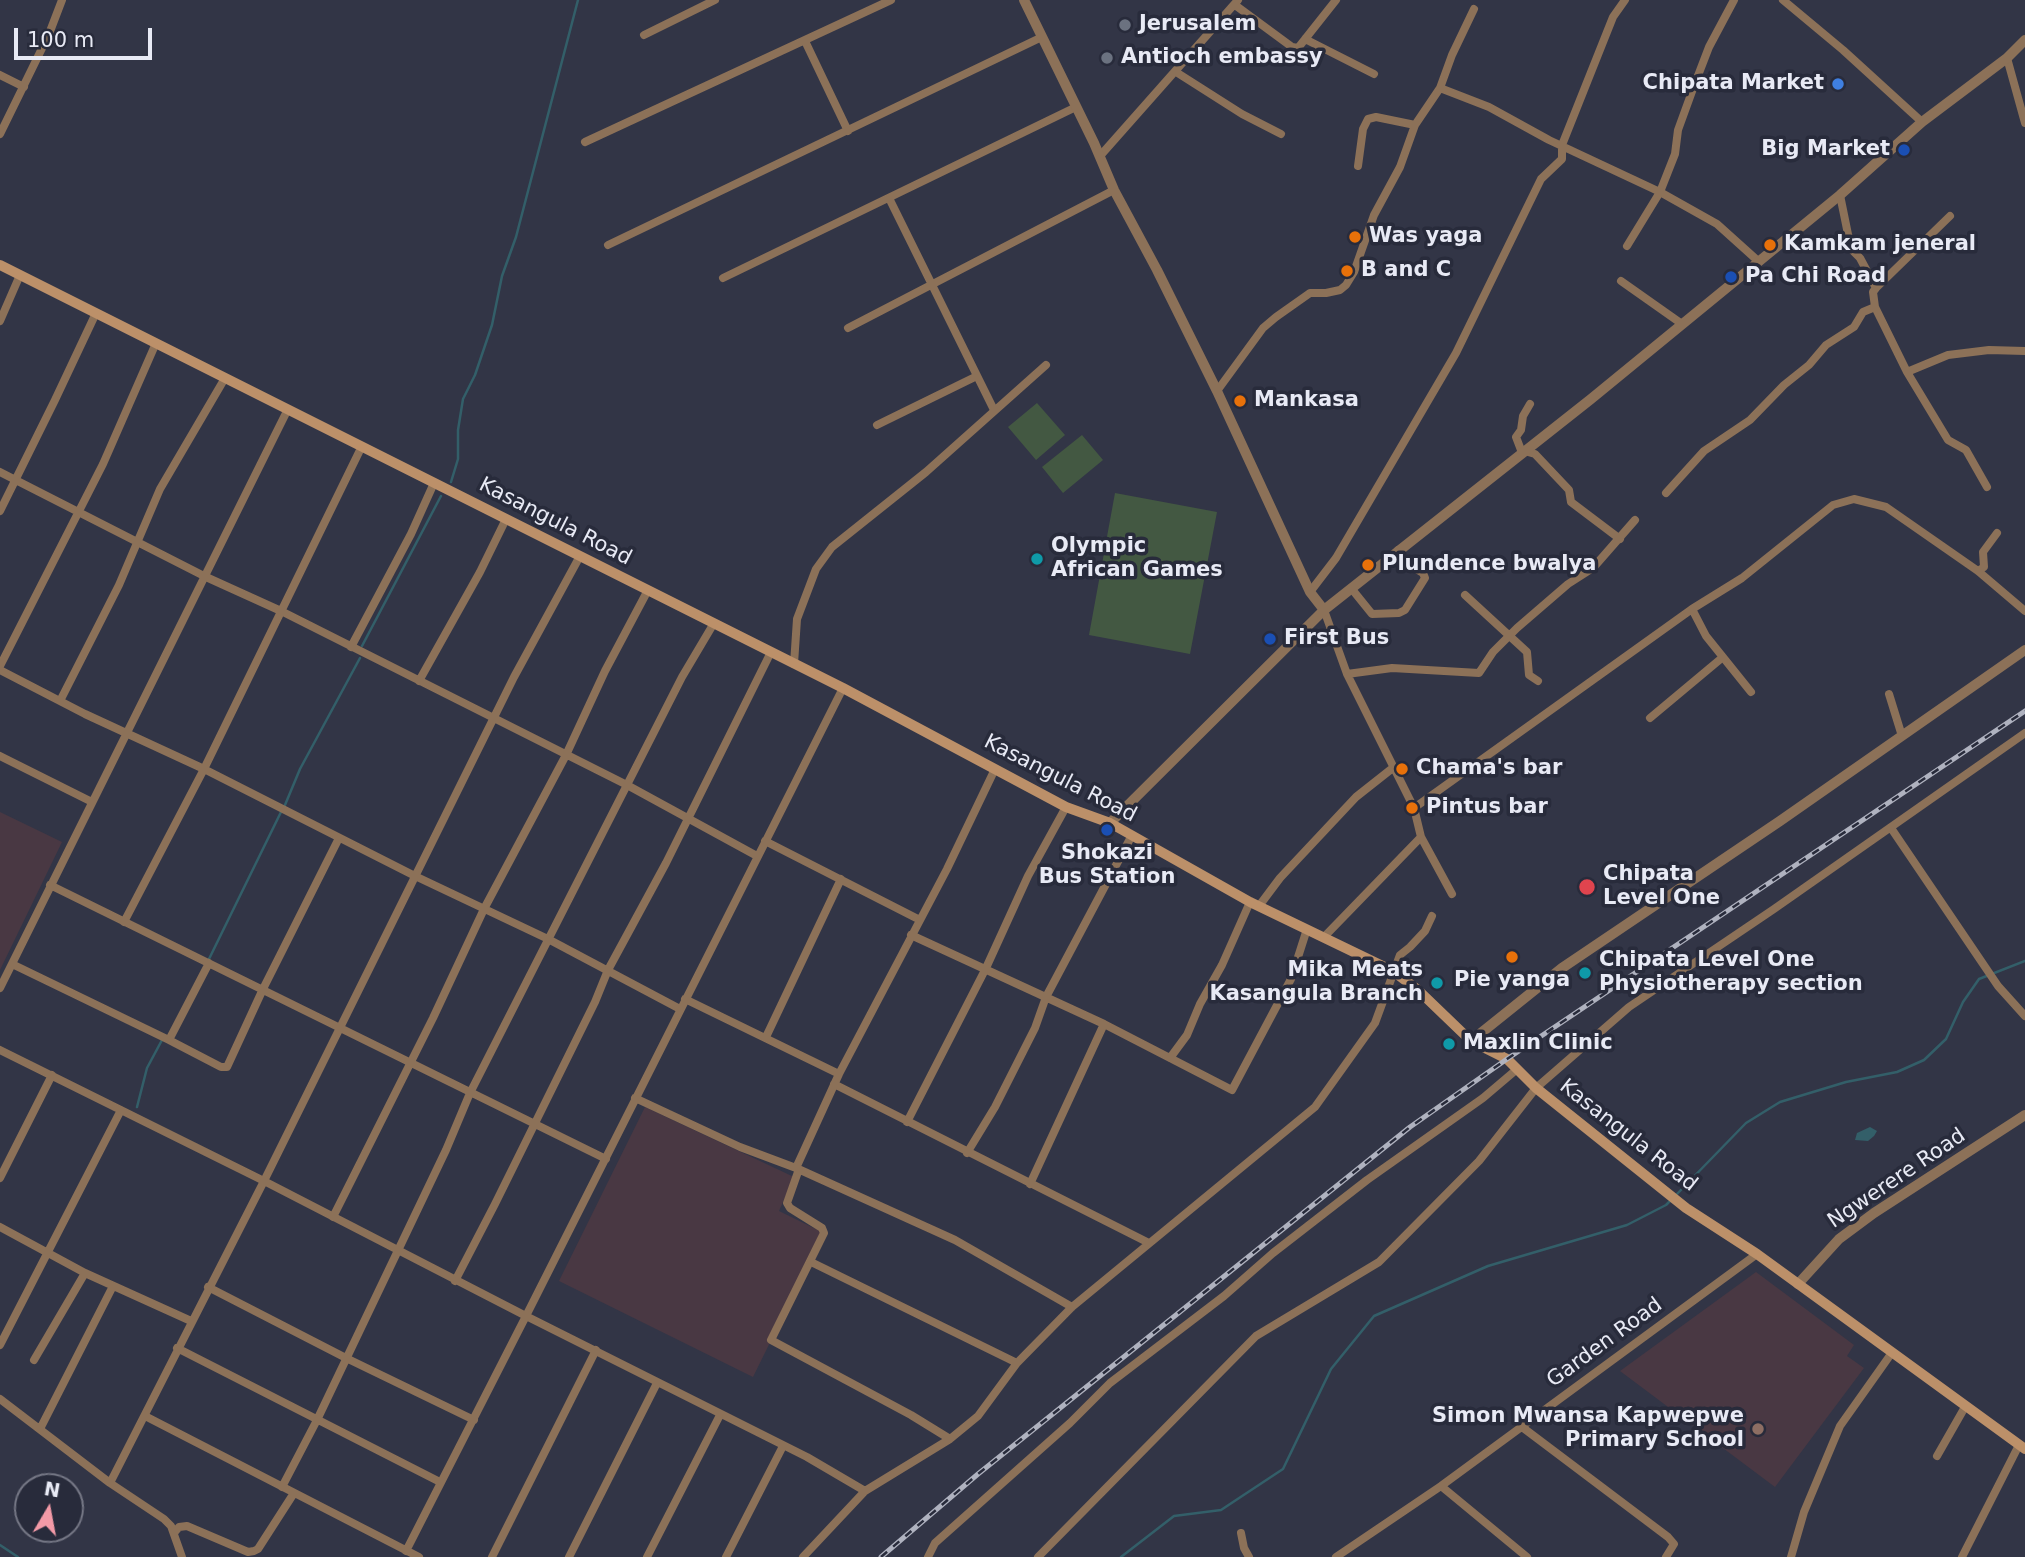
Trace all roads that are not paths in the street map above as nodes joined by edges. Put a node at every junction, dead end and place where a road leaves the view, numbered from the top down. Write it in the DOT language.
graph roads {
  1 [pos="62,0"];
  2 [pos="715,0"];
  3 [pos="891,0"];
  4 [pos="1024,0"];
  5 [pos="1336,0"];
  6 [pos="1625,0"];
  7 [pos="1734,0"];
  8 [pos="1783,0"];
  9 [pos="1236,3"];
  10 [pos="1474,9"];
  11 [pos="644,35"];
  12 [pos="1042,37"];
  13 [pos="1305,39"];
  14 [pos="2025,40"];
  15 [pos="805,41"];
  16 [pos="2007,58"];
  17 [pos="1176,72"];
  18 [pos="1374,74"];
  19 [pos="0,75"];
  20 [pos="24,87"];
  21 [pos="1440,88"];
  22 [pos="1076,107"];
  23 [pos="1922,122"];
  24 [pos="2025,124"];
  25 [pos="1415,125"];
  26 [pos="848,131"];
  27 [pos="0,134"];
  28 [pos="1281,134"];
  29 [pos="585,142"];
  30 [pos="1562,145"];
  31 [pos="1100,156"];
  32 [pos="1358,166"];
  33 [pos="1114,190"];
  34 [pos="1660,191"];
  35 [pos="1840,195"];
  36 [pos="889,198"];
  37 [pos="1950,216"];
  38 [pos="608,245"];
  39 [pos="1627,246"];
  40 [pos="1757,260"];
  41 [pos="0,265"];
  42 [pos="20,275"];
  43 [pos="723,278"];
  44 [pos="1621,281"];
  45 [pos="932,285"];
  46 [pos="1876,288"];
  47 [pos="1875,307"];
  48 [pos="96,313"];
  49 [pos="0,321"];
  50 [pos="1682,324"];
  51 [pos="848,328"];
  52 [pos="156,343"];
  53 [pos="2025,351"];
  54 [pos="1046,365"];
  55 [pos="1908,372"];
  56 [pos="977,376"];
  57 [pos="225,378"];
  58 [pos="1217,391"];
  59 [pos="1530,404"];
  60 [pos="288,410"];
  61 [pos="994,410"];
  62 [pos="877,425"];
  63 [pos="362,446"];
  64 [pos="1522,451"];
  65 [pos="0,472"];
  66 [pos="14,479"];
  67 [pos="434,483"];
  68 [pos="1987,487"];
  69 [pos="1666,493"];
  70 [pos="0,511"];
  71 [pos="78,512"];
  72 [pos="506,519"];
  73 [pos="1634,520"];
  74 [pos="1997,533"];
  75 [pos="1620,539"];
  76 [pos="139,543"];
  77 [pos="1398,550"];
  78 [pos="580,556"];
  79 [pos="1978,571"];
  80 [pos="206,577"];
  81 [pos="1351,588"];
  82 [pos="648,590"];
  83 [pos="1310,592"];
  84 [pos="1465,595"];
  85 [pos="1692,609"];
  86 [pos="1324,610"];
  87 [pos="281,611"];
  88 [pos="2025,611"];
  89 [pos="714,623"];
  90 [pos="1510,636"];
  91 [pos="351,647"];
  92 [pos="2025,650"];
  93 [pos="771,652"];
  94 [pos="1723,657"];
  95 [pos="794,664"];
  96 [pos="0,668"];
  97 [pos="1347,674"];
  98 [pos="419,681"];
  99 [pos="1538,681"];
  100 [pos="843,688"];
  101 [pos="1751,692"];
  102 [pos="1889,694"];
  103 [pos="60,701"];
  104 [pos="1650,719"];
  105 [pos="495,720"];
  106 [pos="128,733"];
  107 [pos="2025,733"];
  108 [pos="1902,736"];
  109 [pos="566,755"];
  110 [pos="0,756"];
  111 [pos="1394,767"];
  112 [pos="204,769"];
  113 [pos="995,769"];
  114 [pos="628,785"];
  115 [pos="92,802"];
  116 [pos="1066,807"];
  117 [pos="1414,808"];
  118 [pos="688,819"];
  119 [pos="1110,823"];
  120 [pos="1891,828"];
  121 [pos="1131,837"];
  122 [pos="1421,837"];
  123 [pos="340,838"];
  124 [pos="765,841"];
  125 [pos="757,856"];
  126 [pos="415,876"];
  127 [pos="841,879"];
  128 [pos="50,885"];
  129 [pos="1452,894"];
  130 [pos="1254,904"];
  131 [pos="484,909"];
  132 [pos="1432,916"];
  133 [pos="920,920"];
  134 [pos="124,922"];
  135 [pos="1307,929"];
  136 [pos="911,935"];
  137 [pos="1324,937"];
  138 [pos="548,939"];
  139 [pos="209,963"];
  140 [pos="12,964"];
  141 [pos="986,968"];
  142 [pos="608,970"];
  143 [pos="1393,971"];
  144 [pos="0,988"];
  145 [pos="263,989"];
  146 [pos="1046,998"];
  147 [pos="685,999"];
  148 [pos="680,1009"];
  149 [pos="2025,1016"];
  150 [pos="1104,1024"];
  151 [pos="339,1027"];
  152 [pos="766,1037"];
  153 [pos="169,1040"];
  154 [pos="1471,1041"];
  155 [pos="0,1050"];
  156 [pos="1170,1058"];
  157 [pos="410,1063"];
  158 [pos="1516,1070"];
  159 [pos="839,1074"];
  160 [pos="52,1075"];
  161 [pos="834,1084"];
  162 [pos="1536,1088"];
  163 [pos="470,1093"];
  164 [pos="635,1098"];
  165 [pos="121,1110"];
  166 [pos="2025,1115"];
  167 [pos="907,1122"];
  168 [pos="534,1124"];
  169 [pos="967,1153"];
  170 [pos="606,1158"];
  171 [pos="798,1168"];
  172 [pos="0,1178"];
  173 [pos="264,1181"];
  174 [pos="1030,1184"];
  175 [pos="332,1217"];
  176 [pos="0,1227"];
  177 [pos="1150,1243"];
  178 [pos="398,1251"];
  179 [pos="47,1252"];
  180 [pos="1756,1254"];
  181 [pos="811,1262"];
  182 [pos="85,1273"];
  183 [pos="455,1281"];
  184 [pos="1798,1284"];
  185 [pos="113,1286"];
  186 [pos="208,1287"];
  187 [pos="1072,1307"];
  188 [pos="526,1316"];
  189 [pos="191,1321"];
  190 [pos="0,1345"];
  191 [pos="177,1348"];
  192 [pos="596,1350"];
  193 [pos="1891,1354"];
  194 [pos="346,1358"];
  195 [pos="34,1360"];
  196 [pos="1017,1363"];
  197 [pos="657,1383"];
  198 [pos="0,1399"];
  199 [pos="1965,1407"];
  200 [pos="720,1415"];
  201 [pos="145,1416"];
  202 [pos="317,1420"];
  203 [pos="474,1420"];
  204 [pos="1522,1427"];
  205 [pos="40,1429"];
  206 [pos="950,1439"];
  207 [pos="783,1446"];
  208 [pos="2022,1447"];
  209 [pos="1937,1456"];
  210 [pos="440,1482"];
  211 [pos="110,1483"];
  212 [pos="1441,1486"];
  213 [pos="282,1487"];
  214 [pos="865,1491"];
  215 [pos="294,1493"];
  216 [pos="174,1533"];
  217 [pos="1241,1533"];
  218 [pos="408,1553"];
  219 [pos="182,1557"];
  220 [pos="419,1557"];
  221 [pos="492,1557"];
  222 [pos="569,1557"];
  223 [pos="647,1557"];
  224 [pos="726,1557"];
  225 [pos="803,1557"];
  226 [pos="928,1557"];
  227 [pos="1038,1557"];
  228 [pos="1249,1557"];
  229 [pos="1336,1557"];
  230 [pos="1527,1557"];
  231 [pos="1666,1557"];
  232 [pos="1791,1557"];
  233 [pos="1962,1557"];
  1 -- 20 [label="street"];
  2 -- 11 [label="street"];
  3 -- 15 [label="street"];
  4 -- 12 [label="street"];
  5 -- 13 [label="street"];
  6 -- 30 [label="street"];
  7 -- 34 [label="street"];
  8 -- 23 [label="street"];
  9 -- 13 [label="street"];
  9 -- 17 [label="street"];
  10 -- 21 [label="street"];
  12 -- 22 [label="street"];
  12 -- 26 [label="street"];
  13 -- 18 [label="street"];
  14 -- 16 [label="street"];
  15 -- 26 [label="street"];
  15 -- 29 [label="street"];
  16 -- 23 [label="street"];
  16 -- 24 [label="street"];
  17 -- 28 [label="street"];
  17 -- 31 [label="street"];
  19 -- 20 [label="street"];
  20 -- 27 [label="street"];
  21 -- 25 [label="street"];
  21 -- 30 [label="street"];
  22 -- 31 [label="street"];
  22 -- 36 [label="street"];
  23 -- 35 [label="street"];
  25 -- 32 [label="street"];
  25 -- 58 [label="street"];
  26 -- 38 [label="street"];
  30 -- 34 [label="street"];
  30 -- 83 [label="street"];
  31 -- 33 [label="street"];
  33 -- 45 [label="street"];
  33 -- 58 [label="street"];
  34 -- 39 [label="street"];
  34 -- 40 [label="street"];
  35 -- 40 [label="street"];
  35 -- 46 [label="street"];
  36 -- 43 [label="street"];
  36 -- 45 [label="street"];
  37 -- 46 [label="street"];
  40 -- 50 [label="street"];
  41 -- 42 [label="main road, Kasangula Road"];
  42 -- 48 [label="main road, Kasangula Road"];
  42 -- 49 [label="street"];
  44 -- 50 [label="street"];
  45 -- 51 [label="street"];
  45 -- 56 [label="street"];
  46 -- 47 [label="street"];
  47 -- 55 [label="street"];
  47 -- 69 [label="street"];
  48 -- 52 [label="main road, Kasangula Road"];
  48 -- 66 [label="street"];
  50 -- 64 [label="street"];
  52 -- 57 [label="main road, Kasangula Road"];
  52 -- 71 [label="street"];
  53 -- 55 [label="street"];
  54 -- 61 [label="street"];
  55 -- 68 [label="street"];
  56 -- 61 [label="street"];
  56 -- 62 [label="street"];
  57 -- 60 [label="main road, Kasangula Road"];
  57 -- 76 [label="street"];
  58 -- 83 [label="street"];
  59 -- 64 [label="street"];
  60 -- 63 [label="main road, Kasangula Road"];
  60 -- 80 [label="street"];
  61 -- 95 [label="street"];
  63 -- 67 [label="main road, Kasangula Road"];
  63 -- 87 [label="street"];
  64 -- 75 [label="street"];
  64 -- 77 [label="street"];
  65 -- 66 [label="street"];
  66 -- 70 [label="street"];
  66 -- 71 [label="street"];
  67 -- 72 [label="main road, Kasangula Road"];
  67 -- 91 [label="street"];
  71 -- 76 [label="street"];
  71 -- 96 [label="street"];
  72 -- 78 [label="main road, Kasangula Road"];
  72 -- 98 [label="street"];
  73 -- 75 [label="street"];
  74 -- 79 [label="street"];
  75 -- 90 [label="street"];
  76 -- 80 [label="street"];
  76 -- 103 [label="street"];
  77 -- 81 [label="street"];
  77 -- 81 [label="street"];
  78 -- 82 [label="main road, Kasangula Road"];
  78 -- 105 [label="street"];
  79 -- 85 [label="street"];
  79 -- 88 [label="street"];
  80 -- 87 [label="street"];
  80 -- 106 [label="street"];
  81 -- 86 [label="street"];
  82 -- 89 [label="main road, Kasangula Road"];
  82 -- 109 [label="street"];
  83 -- 86 [label="street"];
  84 -- 90 [label="street"];
  85 -- 94 [label="street"];
  85 -- 117 [label="street"];
  86 -- 97 [label="street"];
  86 -- 119 [label="street"];
  87 -- 91 [label="street"];
  87 -- 112 [label="street"];
  89 -- 93 [label="main road, Kasangula Road"];
  89 -- 114 [label="street"];
  90 -- 97 [label="street"];
  90 -- 99 [label="street"];
  91 -- 98 [label="street"];
  92 -- 108 [label="street"];
  93 -- 95 [label="main road, Kasangula Road"];
  93 -- 118 [label="street"];
  94 -- 101 [label="street"];
  94 -- 104 [label="street"];
  95 -- 100 [label="main road, Kasangula Road"];
  96 -- 103 [label="street"];
  97 -- 111 [label="street"];
  98 -- 105 [label="street"];
  100 -- 113 [label="main road, Kasangula Road"];
  100 -- 124 [label="street"];
  102 -- 108 [label="street"];
  103 -- 106 [label="street"];
  105 -- 109 [label="street"];
  105 -- 126 [label="street"];
  106 -- 112 [label="street"];
  106 -- 115 [label="street"];
  107 -- 120 [label="street"];
  108 -- 154 [label="street"];
  109 -- 114 [label="street"];
  109 -- 131 [label="street"];
  110 -- 115 [label="street"];
  111 -- 117 [label="street"];
  111 -- 130 [label="street"];
  112 -- 123 [label="street"];
  112 -- 134 [label="street"];
  113 -- 116 [label="main road, Kasangula Road"];
  113 -- 133 [label="street"];
  114 -- 118 [label="street"];
  114 -- 138 [label="street"];
  115 -- 128 [label="street"];
  116 -- 119 [label="main road, Kasangula Road"];
  116 -- 141 [label="street"];
  117 -- 122 [label="street"];
  118 -- 125 [label="street"];
  118 -- 142 [label="street"];
  119 -- 121 [label="main road, Kasangula Road"];
  120 -- 149 [label="street"];
  120 -- 162 [label="street"];
  121 -- 130 [label="main road, Kasangula Road"];
  121 -- 146 [label="street"];
  122 -- 129 [label="street"];
  122 -- 137 [label="street"];
  123 -- 126 [label="street"];
  123 -- 145 [label="street"];
  124 -- 125 [label="street"];
  124 -- 127 [label="street"];
  125 -- 147 [label="street"];
  126 -- 131 [label="street"];
  126 -- 151 [label="street"];
  127 -- 133 [label="street"];
  127 -- 152 [label="street"];
  128 -- 134 [label="street"];
  128 -- 140 [label="street"];
  130 -- 135 [label="main road, Kasangula Road"];
  130 -- 156 [label="street"];
  131 -- 138 [label="street"];
  131 -- 157 [label="street"];
  132 -- 143 [label="street"];
  133 -- 136 [label="street"];
  134 -- 139 [label="street"];
  135 -- 137 [label="main road, Kasangula Road"];
  135 -- 156 [label="street"];
  136 -- 141 [label="street"];
  136 -- 159 [label="street"];
  137 -- 143 [label="main road, Kasangula Road"];
  138 -- 142 [label="street"];
  138 -- 163 [label="street"];
  139 -- 145 [label="street"];
  139 -- 153 [label="street"];
  140 -- 144 [label="street"];
  140 -- 153 [label="street"];
  141 -- 146 [label="street"];
  141 -- 167 [label="street"];
  142 -- 148 [label="street"];
  142 -- 168 [label="street"];
  143 -- 154 [label="main road, Kasangula Road"];
  143 -- 177 [label="street"];
  145 -- 151 [label="street"];
  145 -- 153 [label="street"];
  146 -- 150 [label="street"];
  146 -- 169 [label="street"];
  147 -- 148 [label="street"];
  147 -- 152 [label="street"];
  148 -- 164 [label="street"];
  150 -- 156 [label="street"];
  150 -- 174 [label="street"];
  151 -- 157 [label="street"];
  151 -- 173 [label="street"];
  152 -- 159 [label="street"];
  154 -- 158 [label="main road, Kasangula Road"];
  155 -- 160 [label="street"];
  157 -- 163 [label="street"];
  157 -- 175 [label="street"];
  158 -- 162 [label="main road, Kasangula Road"];
  158 -- 226 [label="street"];
  159 -- 161 [label="street"];
  160 -- 165 [label="street"];
  160 -- 172 [label="street"];
  161 -- 167 [label="street"];
  161 -- 171 [label="street"];
  162 -- 180 [label="main road, Kasangula Road"];
  162 -- 227 [label="street"];
  163 -- 168 [label="street"];
  163 -- 178 [label="street"];
  164 -- 170 [label="street"];
  164 -- 171 [label="street"];
  165 -- 173 [label="street"];
  165 -- 179 [label="street"];
  166 -- 184 [label="street, Ngwerere Road"];
  167 -- 169 [label="street"];
  168 -- 170 [label="street"];
  168 -- 183 [label="street"];
  169 -- 174 [label="street"];
  170 -- 188 [label="street"];
  171 -- 181 [label="street"];
  171 -- 187 [label="street"];
  173 -- 175 [label="street"];
  173 -- 186 [label="street"];
  174 -- 177 [label="street"];
  175 -- 178 [label="street"];
  176 -- 179 [label="street"];
  177 -- 187 [label="street"];
  178 -- 183 [label="street"];
  178 -- 194 [label="street"];
  179 -- 182 [label="street"];
  179 -- 190 [label="street"];
  180 -- 184 [label="main road, Kasangula Road"];
  180 -- 204 [label="street, Garden Road"];
  181 -- 196 [label="street"];
  181 -- 206 [label="street"];
  182 -- 185 [label="street"];
  182 -- 195 [label="street"];
  183 -- 188 [label="street"];
  184 -- 193 [label="main road, Kasangula Road"];
  185 -- 189 [label="street"];
  185 -- 205 [label="street"];
  186 -- 189 [label="street"];
  186 -- 194 [label="street"];
  187 -- 196 [label="street"];
  188 -- 192 [label="street"];
  188 -- 203 [label="street"];
  189 -- 191 [label="street"];
  191 -- 201 [label="street"];
  191 -- 202 [label="street"];
  192 -- 197 [label="street"];
  192 -- 221 [label="street"];
  193 -- 199 [label="main road, Kasangula Road"];
  193 -- 232 [label="street"];
  194 -- 202 [label="street"];
  194 -- 203 [label="street"];
  196 -- 206 [label="street"];
  197 -- 200 [label="street"];
  197 -- 222 [label="street"];
  198 -- 205 [label="street"];
  199 -- 208 [label="main road, Kasangula Road"];
  199 -- 209 [label="street"];
  200 -- 207 [label="street"];
  200 -- 223 [label="street"];
  201 -- 211 [label="street"];
  201 -- 213 [label="street"];
  202 -- 210 [label="street"];
  202 -- 213 [label="street"];
  203 -- 210 [label="street"];
  204 -- 212 [label="street, Garden Road"];
  204 -- 231 [label="street"];
  205 -- 211 [label="street"];
  206 -- 214 [label="street"];
  207 -- 214 [label="street"];
  207 -- 224 [label="street"];
  208 -- 233 [label="street"];
  210 -- 218 [label="street"];
  211 -- 216 [label="street"];
  212 -- 229 [label="street, Garden Road"];
  212 -- 230 [label="street"];
  213 -- 215 [label="street"];
  214 -- 225 [label="street"];
  215 -- 216 [label="street"];
  215 -- 218 [label="street"];
  216 -- 219 [label="street"];
  217 -- 228 [label="street"];
  218 -- 220 [label="street"];
}
